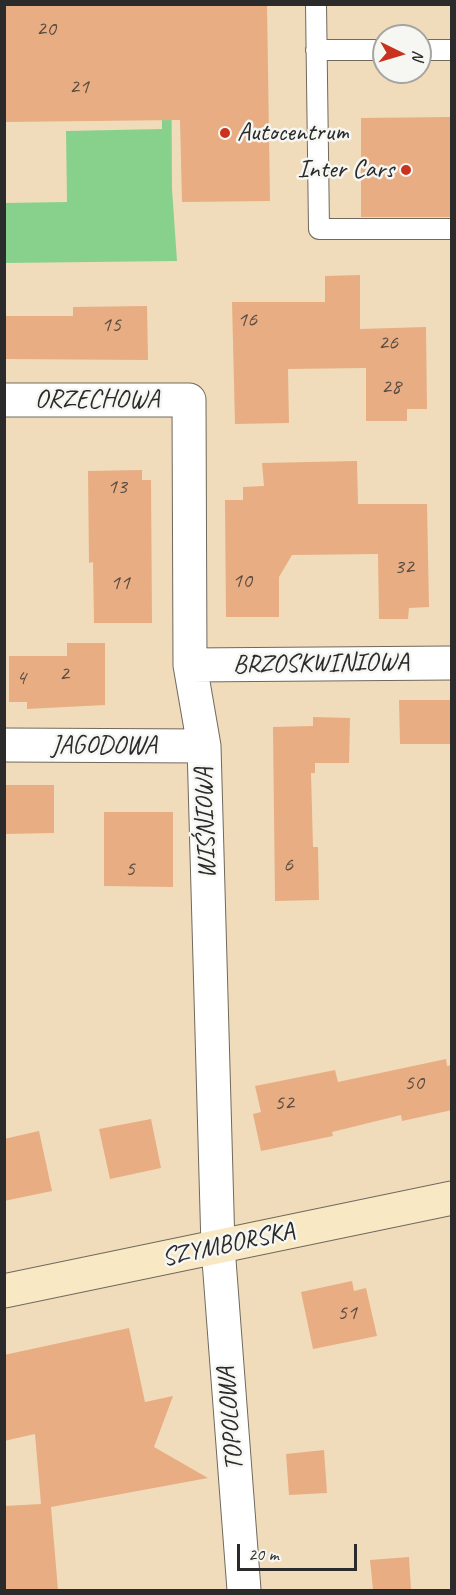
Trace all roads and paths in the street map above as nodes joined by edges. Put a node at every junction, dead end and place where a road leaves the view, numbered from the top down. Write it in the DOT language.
graph roads {
  1 [pos="316,4"];
  2 [pos="316,50"];
  3 [pos="372,50"];
  4 [pos="432,50"];
  5 [pos="452,50"];
  6 [pos="452,229"];
  7 [pos="4,400"];
  8 [pos="189,400"];
  9 [pos="452,663"];
  10 [pos="190,665"];
  11 [pos="4,745"];
  12 [pos="204,746"];
  13 [pos="452,1198"];
  14 [pos="218,1247"];
  15 [pos="4,1292"];
  16 [pos="244,1590"];
  1 -- 2 [label="lane"];
  2 -- 3 [label="lane"];
  2 -- 6 [label="lane"];
  4 -- 5 [label="lane"];
  7 -- 8 [label="street, ORZECHOWA"];
  8 -- 10 [label="street, WIŚNIOWA"];
  9 -- 10 [label="street, BRZOSKWINIOWA"];
  10 -- 12 [label="street, WIŚNIOWA"];
  11 -- 12 [label="street, JAGODOWA"];
  12 -- 14 [label="street, WIŚNIOWA"];
  13 -- 14 [label="street, SZYMBORSKA"];
  14 -- 15 [label="street, SZYMBORSKA"];
  14 -- 16 [label="street, TOPOLOWA"];
}
